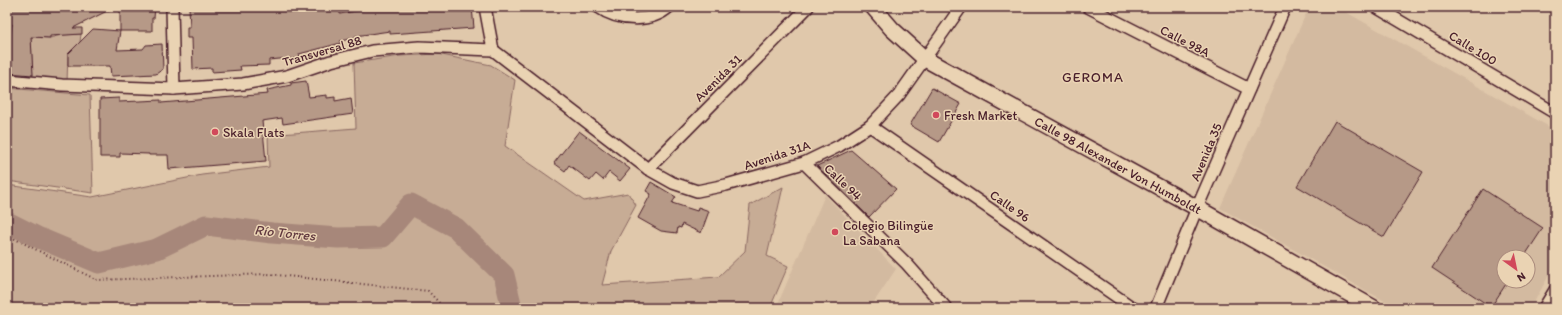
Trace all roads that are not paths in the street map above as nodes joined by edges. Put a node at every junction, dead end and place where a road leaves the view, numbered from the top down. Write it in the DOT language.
graph roads {
  1 [pos="172,7"];
  2 [pos="485,7"];
  3 [pos="598,7"];
  4 [pos="669,7"];
  5 [pos="808,7"];
  6 [pos="873,7"];
  7 [pos="961,7"];
  8 [pos="1088,7"];
  9 [pos="1284,7"];
  10 [pos="1376,7"];
  11 [pos="493,50"];
  12 [pos="925,59"];
  13 [pos="7,80"];
  14 [pos="174,89"];
  15 [pos="1248,89"];
  16 [pos="1555,113"];
  17 [pos="870,126"];
  18 [pos="804,163"];
  19 [pos="648,169"];
  20 [pos="1197,208"];
  21 [pos="1555,290"];
  22 [pos="946,308"];
  23 [pos="1133,308"];
  24 [pos="1156,308"];
  25 [pos="1374,308"];
  26 [pos="1544,308"];
  1 -- 14 [label="street"];
  2 -- 11 [label="street"];
  3 -- 4 [label="street"];
  5 -- 19 [label="street, Avenida 31"];
  6 -- 12 [label="street, Calle 98 Alexander Von Humboldt"];
  7 -- 12 [label="street, Avenida 31A"];
  8 -- 15 [label="street, Calle 98A"];
  9 -- 15 [label="street, Avenida 35"];
  10 -- 16 [label="street, Calle 100"];
  11 -- 14 [label="street, Transversal 88"];
  11 -- 19 [label="street"];
  12 -- 17 [label="street, Avenida 31A"];
  12 -- 20 [label="street, Calle 98 Alexander Von Humboldt"];
  13 -- 14 [label="street, Transversal 88"];
  15 -- 20 [label="street, Avenida 35"];
  17 -- 18 [label="street, Avenida 31A"];
  17 -- 23 [label="street, Calle 96"];
  18 -- 19 [label="street, Avenida 31A"];
  18 -- 22 [label="street, Calle 94"];
  20 -- 24 [label="street, Avenida 35"];
  20 -- 25 [label="street, Calle 98 Alexander Von Humboldt"];
  21 -- 26 [label="street"];
}
